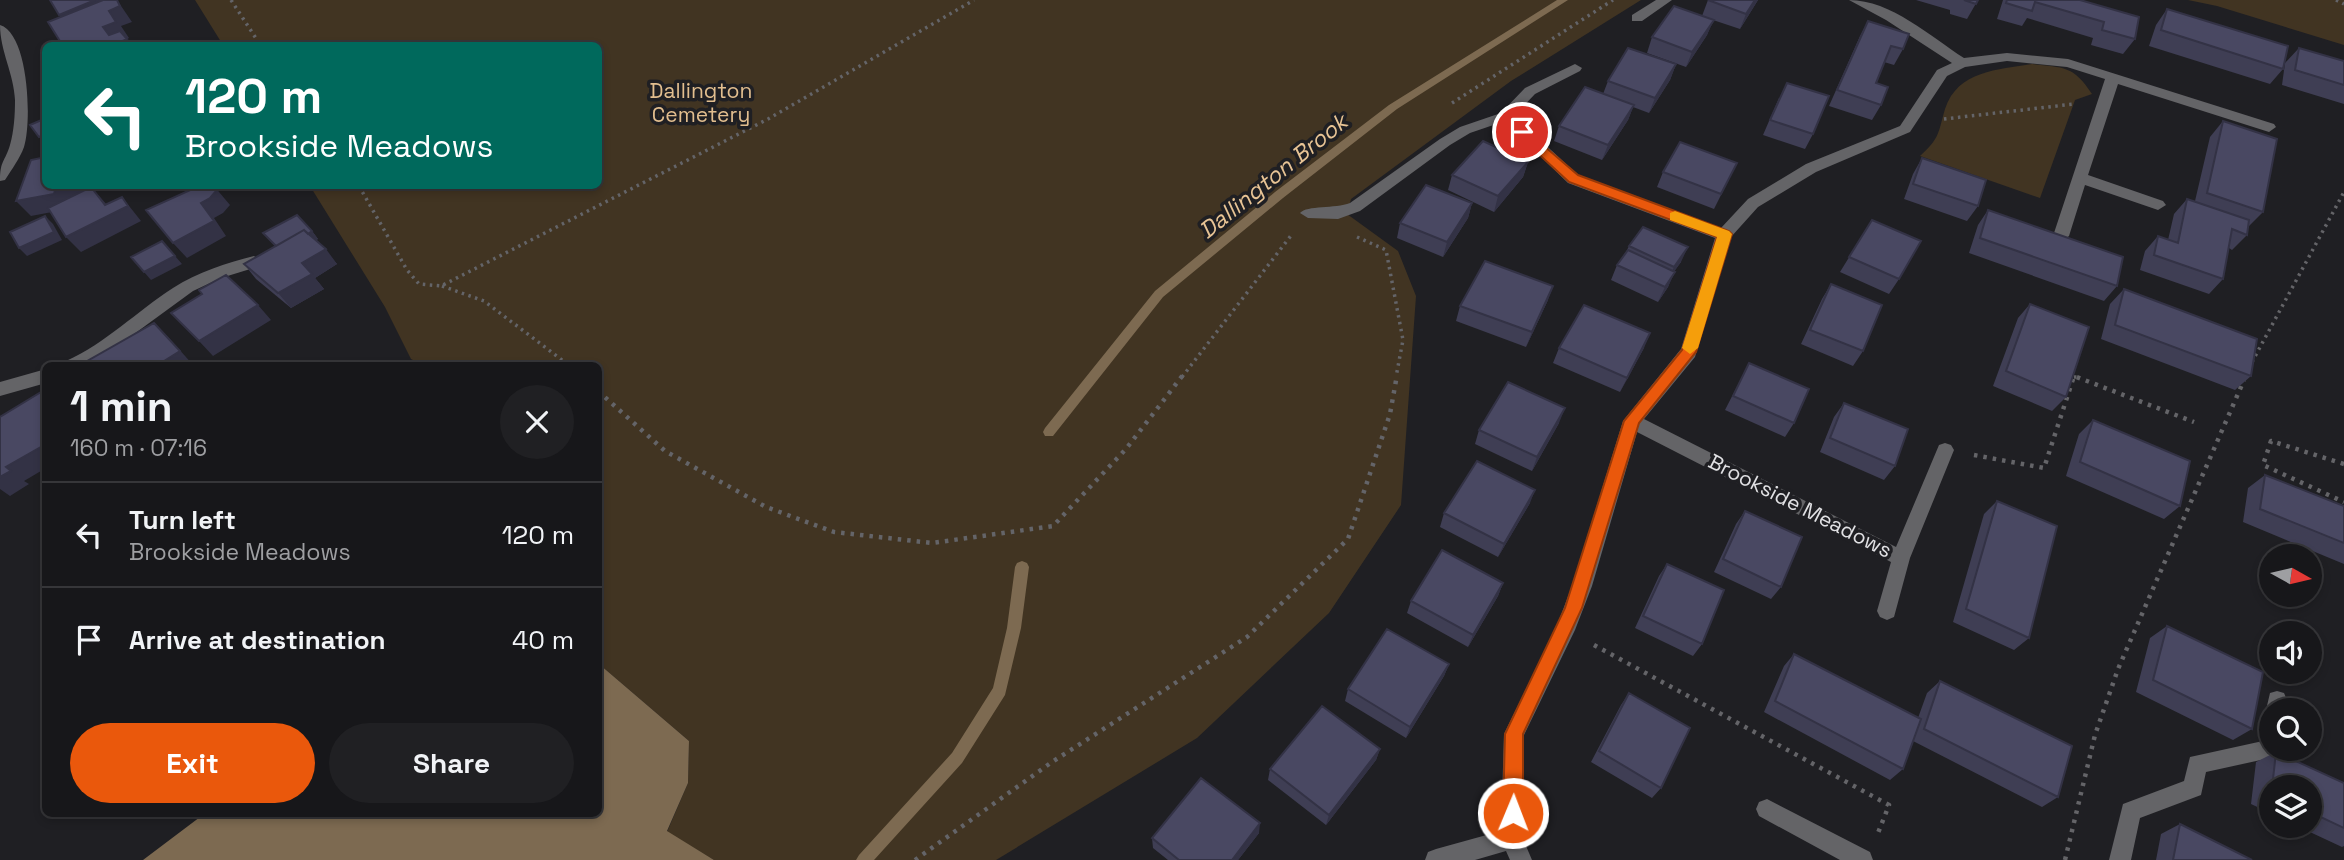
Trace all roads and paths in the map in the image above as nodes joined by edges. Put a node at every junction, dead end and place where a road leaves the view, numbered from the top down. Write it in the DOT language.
graph roads {
  1 [pos="231,0"];
  2 [pos="974,0"];
  3 [pos="1613,0"];
  4 [pos="1665,0"];
  5 [pos="1856,0"];
  6 [pos="2336,0"];
  7 [pos="2344,4"];
  8 [pos="1637,18"];
  9 [pos="0,29"];
  10 [pos="258,42"];
  11 [pos="1962,63"];
  12 [pos="1575,68"];
  13 [pos="2113,76"];
  14 [pos="2103,100"];
  15 [pos="1445,108"];
  16 [pos="1913,113"];
  17 [pos="1506,116"];
  18 [pos="2269,127"];
  19 [pos="0,176"];
  20 [pos="2079,177"];
  21 [pos="361,189"];
  22 [pos="2344,192"];
  23 [pos="2158,205"];
  24 [pos="1308,213"];
  25 [pos="1724,234"];
  26 [pos="2061,236"];
  27 [pos="254,262"];
  28 [pos="441,286"];
  29 [pos="82,362"];
  30 [pos="565,362"];
  31 [pos="42,377"];
  32 [pos="0,389"];
  33 [pos="602,395"];
  34 [pos="1632,421"];
  35 [pos="2194,422"];
  36 [pos="1945,450"];
  37 [pos="2344,464"];
  38 [pos="2344,502"];
  39 [pos="1901,558"];
  40 [pos="1887,611"];
  41 [pos="1565,629"];
  42 [pos="2259,752"];
  43 [pos="1767,808"];
  44 [pos="1876,838"];
  45 [pos="1513,839"];
  46 [pos="915,860"];
  47 [pos="1436,860"];
  48 [pos="1521,860"];
  49 [pos="1862,860"];
  50 [pos="2065,860"];
  51 [pos="2120,860"];
  1 -- 10 [label="path"];
  2 -- 28 [label="path"];
  3 -- 15 [label="path"];
  4 -- 8 [label="street"];
  5 -- 11 [label="street"];
  6 -- 7 [label="path"];
  9 -- 19 [label="street"];
  11 -- 13 [label="street"];
  11 -- 16 [label="street"];
  12 -- 17 [label="street"];
  13 -- 14 [label="street"];
  13 -- 18 [label="street"];
  14 -- 16 [label="path"];
  14 -- 20 [label="street"];
  16 -- 25 [label="street"];
  17 -- 24 [label="street"];
  17 -- 25 [label="street"];
  20 -- 23 [label="street"];
  20 -- 26 [label="street"];
  21 -- 28 [label="path"];
  22 -- 50 [label="path"];
  24 -- 33 [label="path"];
  24 -- 46 [label="path"];
  25 -- 34 [label="street"];
  27 -- 29 [label="street"];
  28 -- 30 [label="path"];
  31 -- 32 [label="street"];
  34 -- 39 [label="street, Brookside Meadows"];
  34 -- 41 [label="street"];
  35 -- 36 [label="path"];
  36 -- 39 [label="street, Brookside Meadows"];
  37 -- 38 [label="path"];
  39 -- 40 [label="street"];
  41 -- 44 [label="path"];
  41 -- 45 [label="street"];
  42 -- 51 [label="street"];
  43 -- 49 [label="street"];
  45 -- 47 [label="street"];
  45 -- 48 [label="street"];
}
